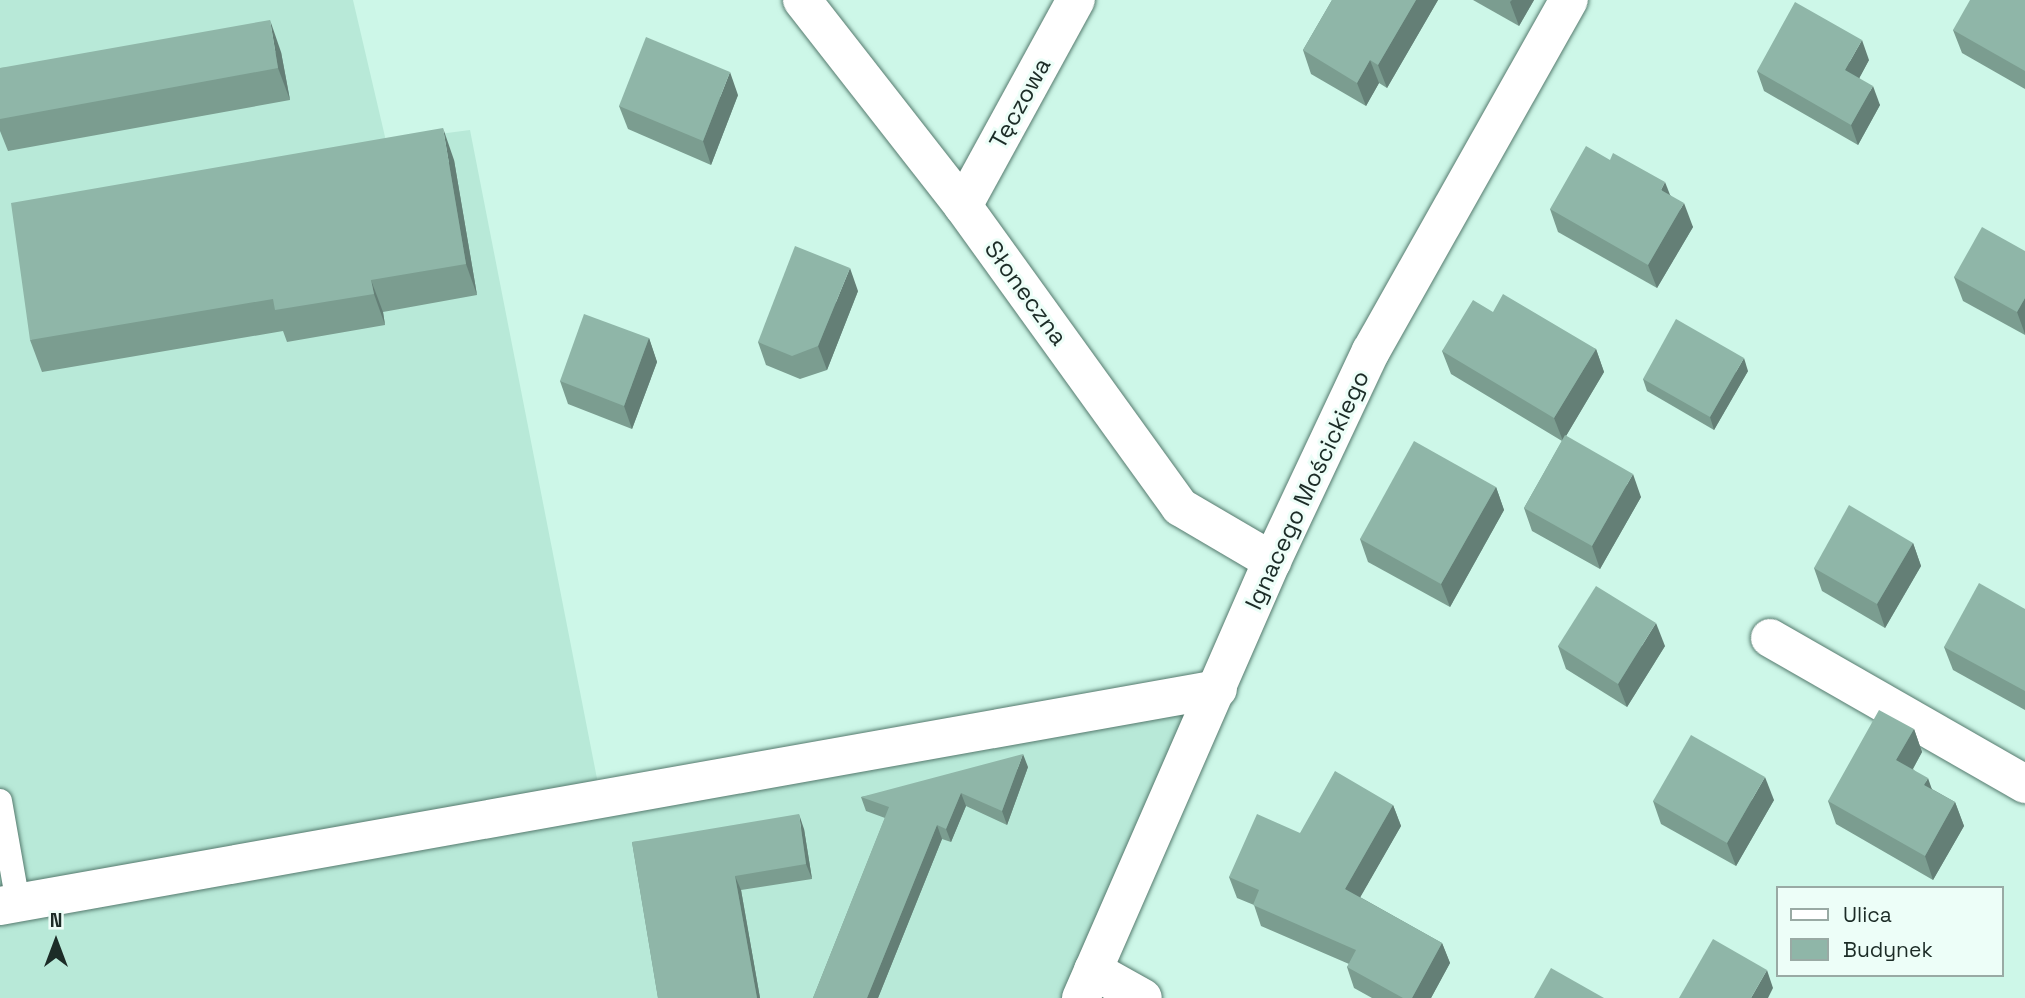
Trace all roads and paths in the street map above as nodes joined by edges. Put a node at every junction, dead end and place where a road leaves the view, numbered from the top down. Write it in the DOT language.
graph roads {
  1 [pos="802,0"];
  2 [pos="1076,0"];
  3 [pos="1569,0"];
  4 [pos="964,206"];
  5 [pos="1272,561"];
  6 [pos="1770,638"];
  7 [pos="1218,689"];
  8 [pos="2025,784"];
  9 [pos="0,800"];
  10 [pos="9,904"];
  11 [pos="1087,984"];
  12 [pos="1143,998"];
  1 -- 4 [label="street, Słoneczna"];
  2 -- 4 [label="street, Tęczowa"];
  3 -- 5 [label="street, Ignacego Mościckiego"];
  4 -- 5 [label="street, Słoneczna"];
  5 -- 7 [label="street, Ignacego Mościckiego"];
  6 -- 8 [label="street"];
  7 -- 10 [label="street"];
  7 -- 11 [label="street, Ignacego Mościckiego"];
  9 -- 10 [label="lane"];
  11 -- 12 [label="street"];
}
